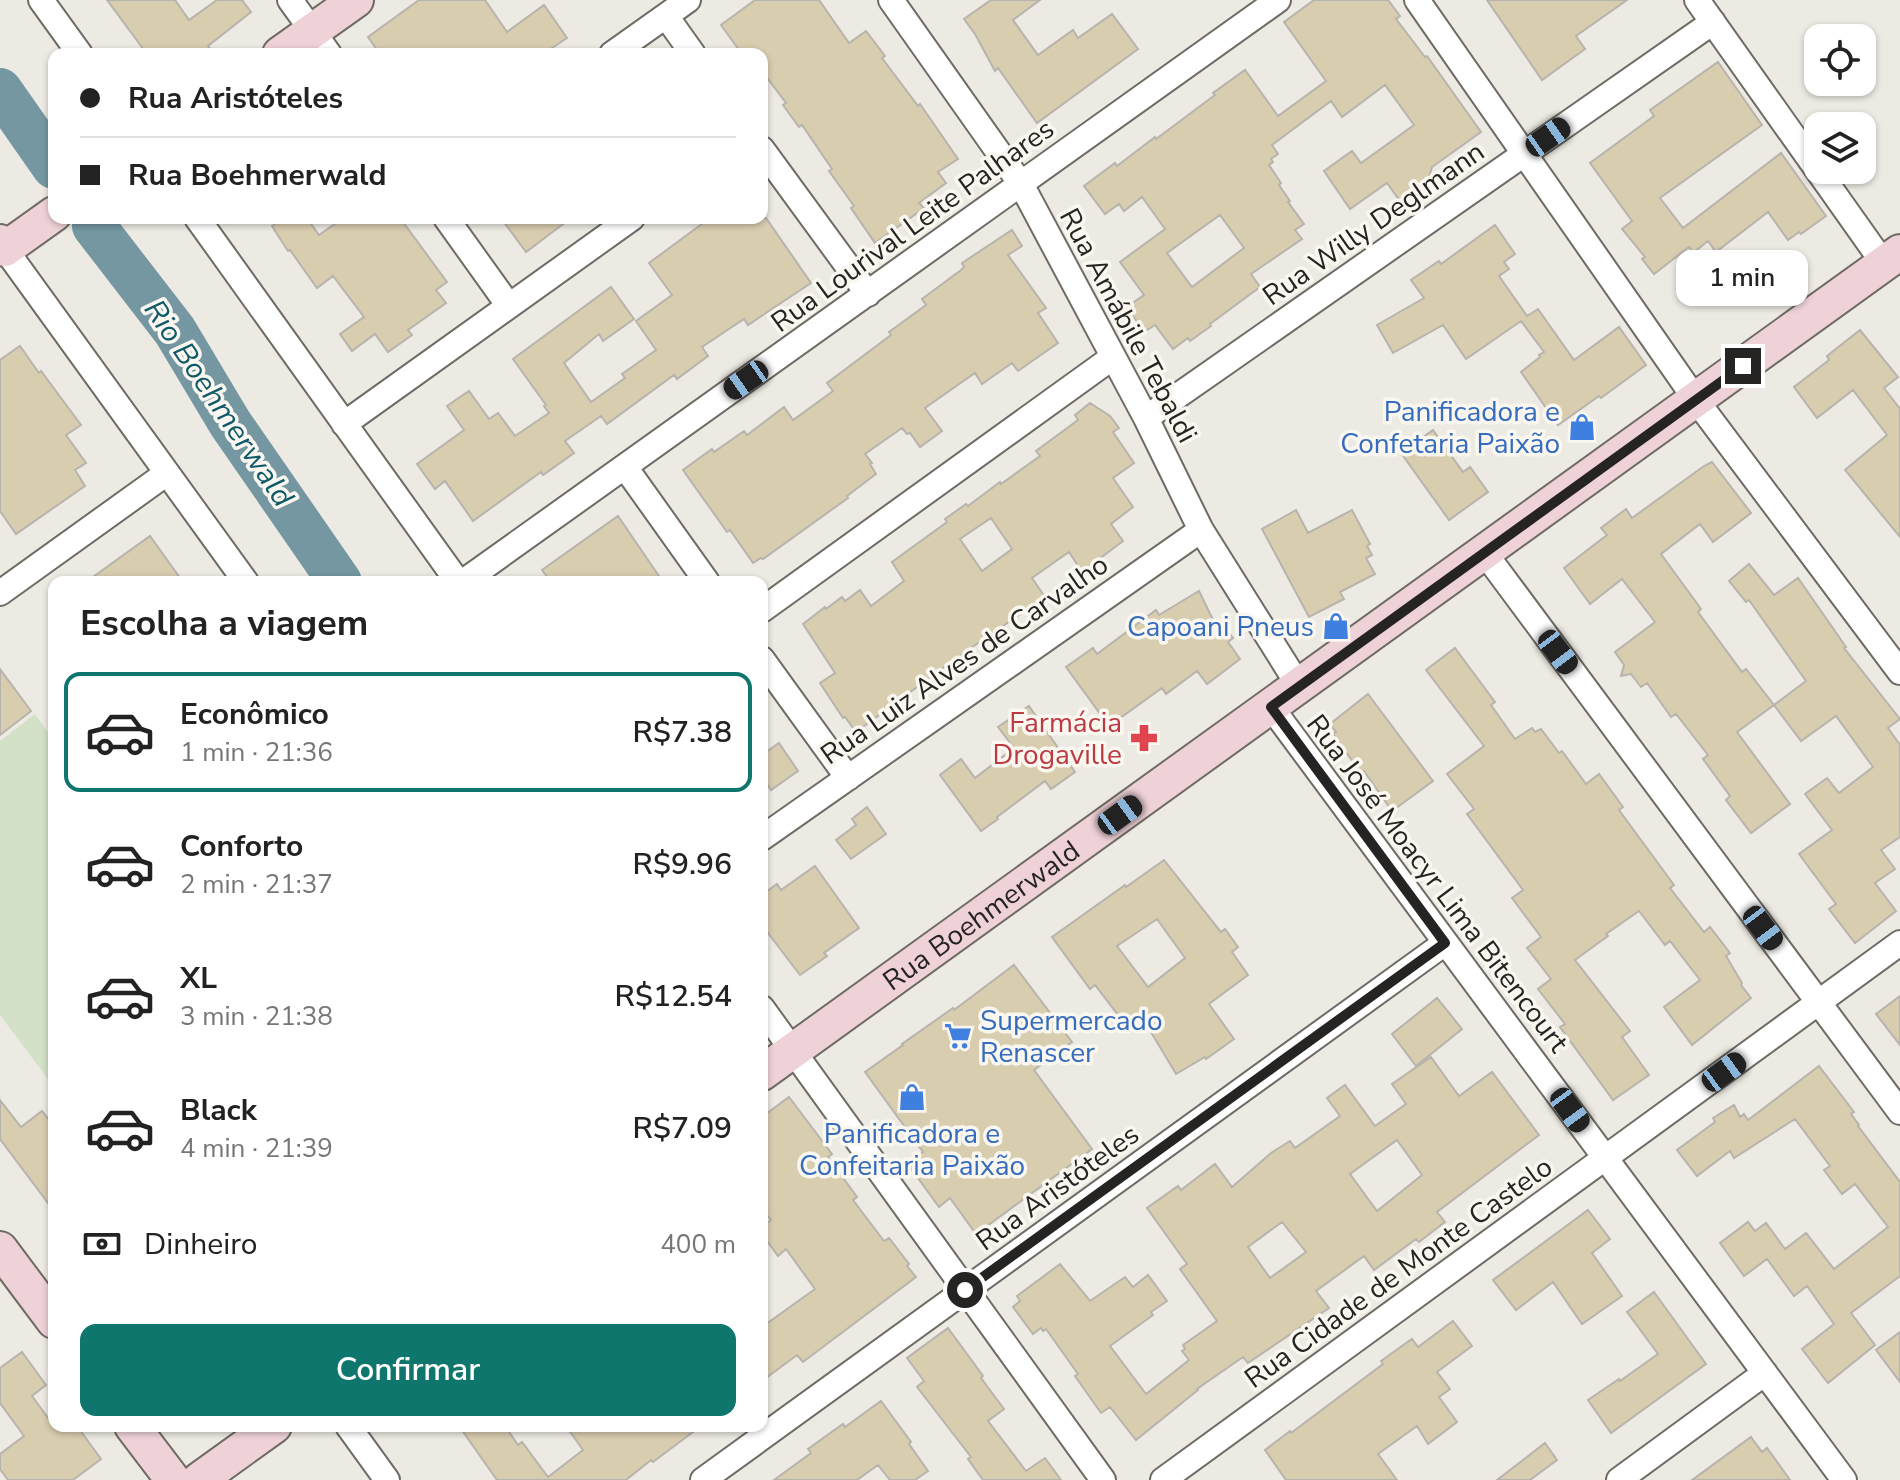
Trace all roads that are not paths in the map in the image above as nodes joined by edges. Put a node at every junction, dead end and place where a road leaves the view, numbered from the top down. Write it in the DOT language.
graph roads {
  1 [pos="41,0"];
  2 [pos="290,0"];
  3 [pos="356,0"];
  4 [pos="688,0"];
  5 [pos="891,0"];
  6 [pos="1278,0"];
  7 [pos="1417,0"];
  8 [pos="1697,0"];
  9 [pos="666,16"];
  10 [pos="1713,22"];
  11 [pos="320,42"];
  12 [pos="76,48"];
  13 [pos="300,48"];
  14 [pos="621,48"];
  15 [pos="689,48"];
  16 [pos="1524,154"];
  17 [pos="768,157"];
  18 [pos="1021,184"];
  19 [pos="48,218"];
  20 [pos="201,224"];
  21 [pos="450,224"];
  22 [pos="624,224"];
  23 [pos="2,248"];
  24 [pos="1892,258"];
  25 [pos="868,294"];
  26 [pos="509,306"];
  27 [pos="1113,357"];
  28 [pos="1696,400"];
  29 [pos="1146,418"];
  30 [pos="344,424"];
  31 [pos="625,467"];
  32 [pos="167,473"];
  33 [pos="1201,530"];
  34 [pos="1484,552"];
  35 [pos="242,576"];
  36 [pos="456,576"];
  37 [pos="469,576"];
  38 [pos="703,576"];
  39 [pos="2,589"];
  40 [pos="768,606"];
  41 [pos="768,667"];
  42 [pos="1900,672"];
  43 [pos="1299,686"];
  44 [pos="1271,707"];
  45 [pos="848,778"];
  46 [pos="768,834"];
  47 [pos="1445,943"];
  48 [pos="1900,943"];
  49 [pos="1819,1003"];
  50 [pos="768,1016"];
  51 [pos="793,1051"];
  52 [pos="768,1069"];
  53 [pos="1900,1112"];
  54 [pos="1605,1158"];
  55 [pos="0,1249"];
  56 [pos="965,1290"];
  57 [pos="48,1313"];
  58 [pos="1765,1373"];
  59 [pos="137,1432"];
  60 [pos="266,1432"];
  61 [pos="352,1432"];
  62 [pos="173,1480"];
  63 [pos="199,1480"];
  64 [pos="387,1480"];
  65 [pos="703,1480"];
  66 [pos="1103,1480"];
  67 [pos="1163,1480"];
  68 [pos="1619,1480"];
  69 [pos="1844,1480"];
  1 -- 12 [label="street"];
  2 -- 11 [label="street"];
  3 -- 11 [label="main road"];
  4 -- 9 [label="street"];
  5 -- 18 [label="street, Rua Amábile Tebaldi"];
  6 -- 18 [label="street, Rua Lourival Leite Palhares"];
  7 -- 16 [label="street"];
  8 -- 10 [label="street"];
  9 -- 14 [label="street"];
  9 -- 15 [label="street"];
  10 -- 16 [label="street, Rua Willy Deglmann"];
  10 -- 24 [label="street"];
  11 -- 13 [label="main road"];
  16 -- 28 [label="street"];
  16 -- 29 [label="street, Rua Willy Deglmann"];
  17 -- 25 [label="street"];
  18 -- 25 [label="street, Rua Lourival Leite Palhares"];
  18 -- 27 [label="street, Rua Amábile Tebaldi"];
  19 -- 23 [label="main road"];
  20 -- 30 [label="street"];
  21 -- 26 [label="street"];
  22 -- 26 [label="street"];
  23 -- 32 [label="street"];
  24 -- 28 [label="main road, Rua Boehmerwald"];
  25 -- 31 [label="street, Rua Lourival Leite Palhares"];
  26 -- 30 [label="street"];
  27 -- 29 [label="street, Rua Amábile Tebaldi"];
  27 -- 40 [label="street"];
  28 -- 34 [label="main road, Rua Boehmerwald"];
  28 -- 42 [label="street"];
  29 -- 33 [label="street, Rua Amábile Tebaldi"];
  30 -- 36 [label="street"];
  31 -- 37 [label="street, Rua Lourival Leite Palhares"];
  31 -- 38 [label="street"];
  32 -- 35 [label="street"];
  32 -- 39 [label="street"];
  33 -- 43 [label="street, Rua Amábile Tebaldi"];
  33 -- 45 [label="street, Rua Luiz Alves de Carvalho"];
  34 -- 43 [label="main road, Rua Boehmerwald"];
  34 -- 49 [label="street"];
  41 -- 45 [label="street"];
  43 -- 44 [label="main road, Rua Boehmerwald"];
  44 -- 47 [label="street, Rua José Moacyr Lima Bitencourt"];
  44 -- 51 [label="main road, Rua Boehmerwald"];
  45 -- 46 [label="street, Rua Luiz Alves de Carvalho"];
  47 -- 54 [label="street, Rua José Moacyr Lima Bitencourt"];
  47 -- 56 [label="street, Rua Aristóteles"];
  48 -- 49 [label="street, Rua Cidade de Monte Castelo"];
  49 -- 53 [label="street"];
  49 -- 54 [label="street, Rua Cidade de Monte Castelo"];
  50 -- 51 [label="street"];
  51 -- 52 [label="main road, Rua Boehmerwald"];
  51 -- 56 [label="street"];
  54 -- 58 [label="street, Rua José Moacyr Lima Bitencourt"];
  54 -- 67 [label="street, Rua Cidade de Monte Castelo"];
  55 -- 57 [label="main road"];
  56 -- 65 [label="street, Rua Aristóteles"];
  56 -- 66 [label="street"];
  58 -- 68 [label="street"];
  58 -- 69 [label="street, Rua José Moacyr Lima Bitencourt"];
  59 -- 62 [label="main road"];
  60 -- 63 [label="main road"];
  61 -- 64 [label="street"];
}
